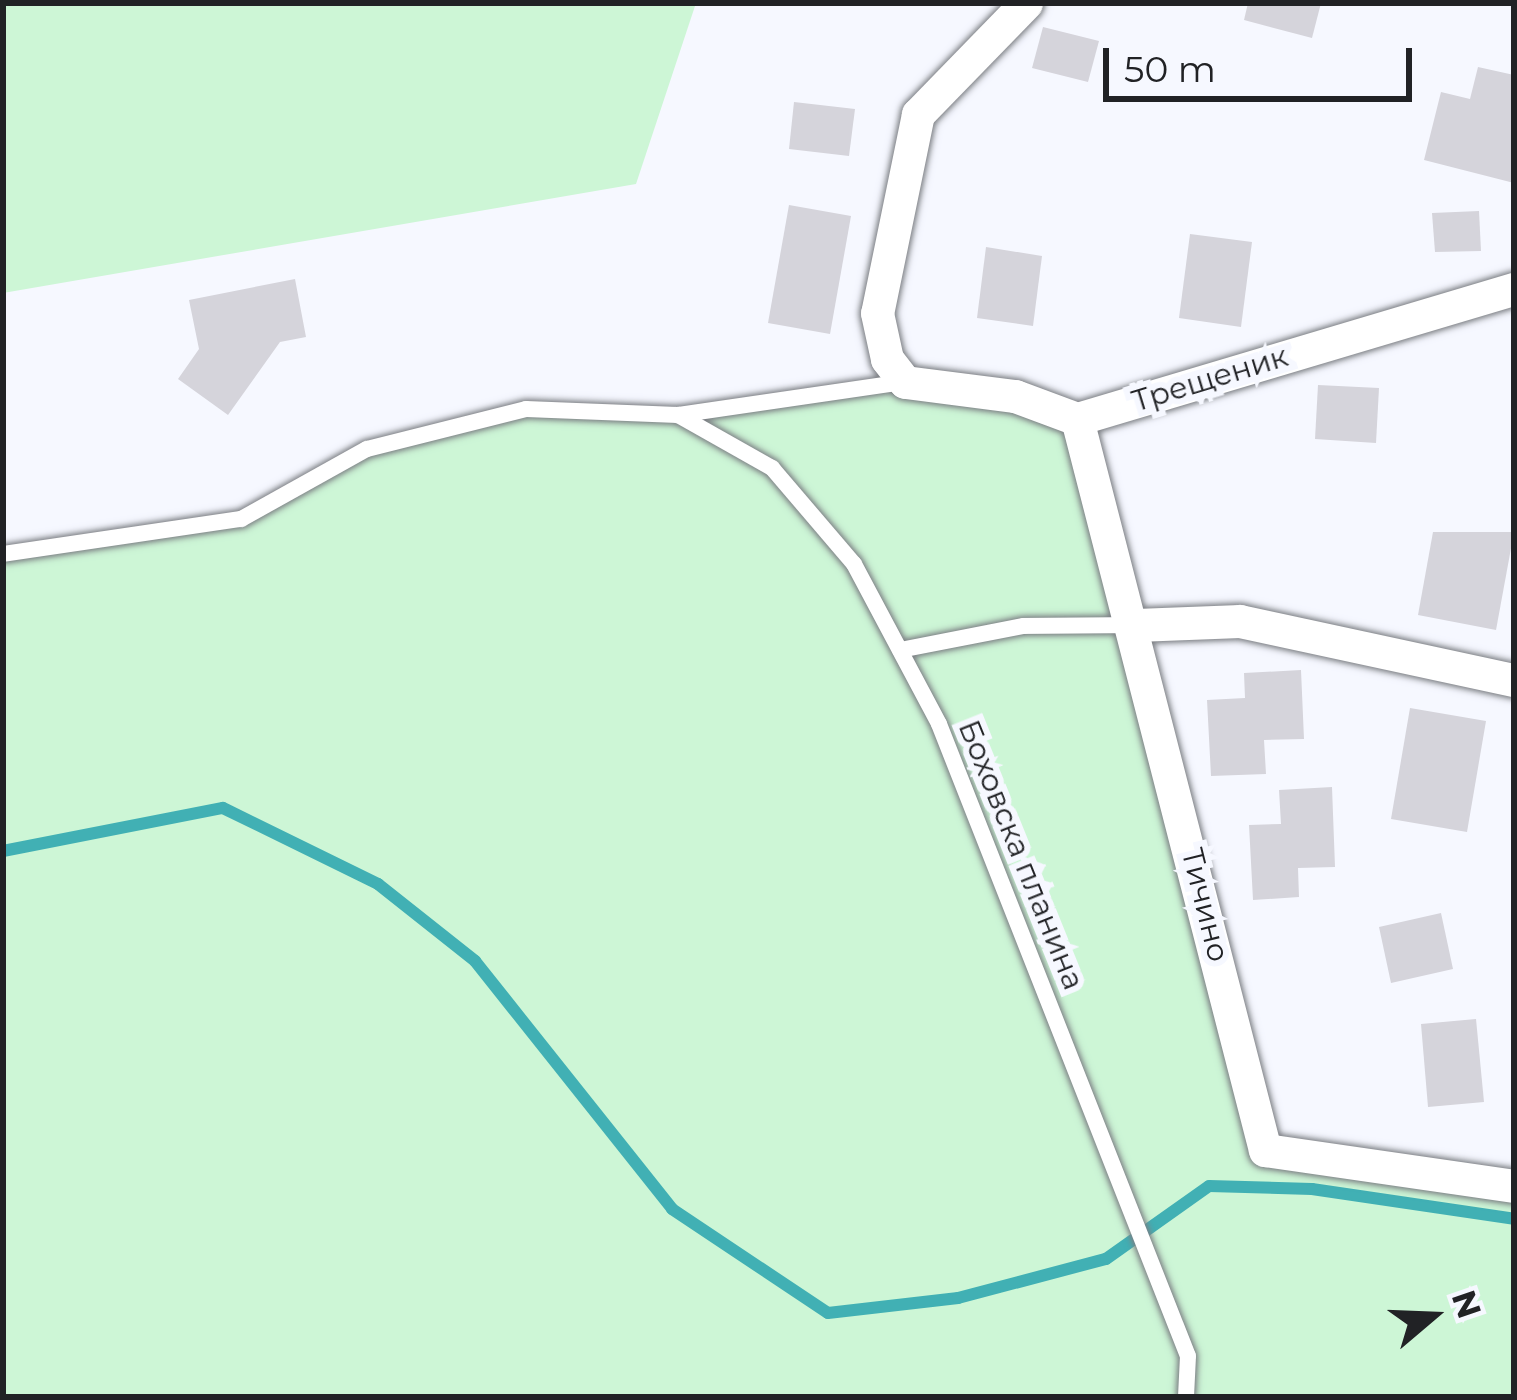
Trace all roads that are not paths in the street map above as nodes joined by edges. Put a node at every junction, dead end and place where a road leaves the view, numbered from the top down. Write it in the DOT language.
graph roads {
  1 [pos="1026,3"];
  2 [pos="1514,289"];
  3 [pos="904,382"];
  4 [pos="678,415"];
  5 [pos="1077,418"];
  6 [pos="3,554"];
  7 [pos="1136,625"];
  8 [pos="900,650"];
  9 [pos="1514,680"];
  10 [pos="1514,1186"];
  11 [pos="1186,1397"];
  1 -- 3 [label="street"];
  2 -- 5 [label="street, Трещеник"];
  3 -- 4 [label="lane"];
  3 -- 5 [label="street"];
  4 -- 6 [label="lane"];
  4 -- 8 [label="lane, Боховска планина"];
  5 -- 7 [label="street, Тичино"];
  7 -- 8 [label="lane"];
  7 -- 9 [label="street"];
  7 -- 10 [label="street, Тичино"];
  8 -- 11 [label="lane, Боховска планина"];
}
